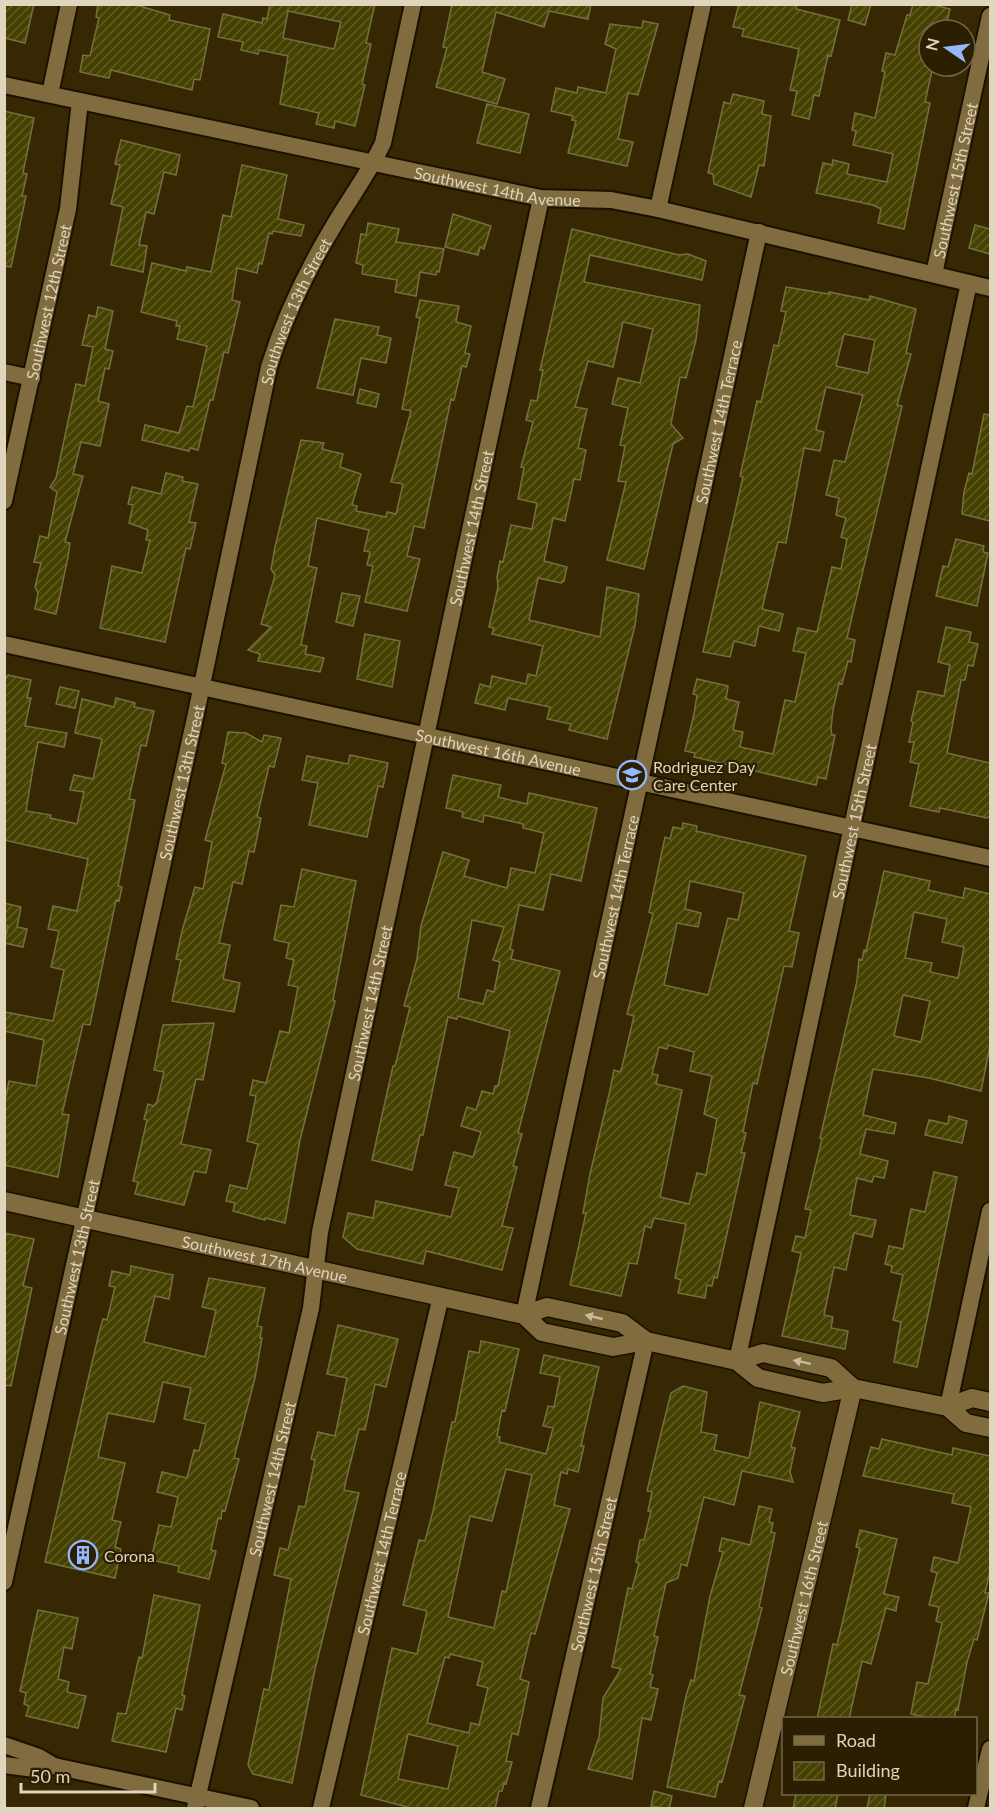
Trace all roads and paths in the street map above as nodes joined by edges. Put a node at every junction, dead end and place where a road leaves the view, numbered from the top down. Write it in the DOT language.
graph roads {
  1 [pos="69,4"];
  2 [pos="413,4"];
  3 [pos="703,4"];
  4 [pos="990,16"];
  5 [pos="4,85"];
  6 [pos="50,94"];
  7 [pos="80,101"];
  8 [pos="374,163"];
  9 [pos="541,198"];
  10 [pos="658,209"];
  11 [pos="759,232"];
  12 [pos="934,274"];
  13 [pos="969,283"];
  14 [pos="990,288"];
  15 [pos="4,372"];
  16 [pos="32,378"];
  17 [pos="4,501"];
  18 [pos="4,644"];
  19 [pos="202,686"];
  20 [pos="428,735"];
  21 [pos="642,780"];
  22 [pos="852,828"];
  23 [pos="990,858"];
  24 [pos="4,1201"];
  25 [pos="990,1211"];
  26 [pos="84,1219"];
  27 [pos="315,1269"];
  28 [pos="441,1296"];
  29 [pos="524,1315"];
  30 [pos="646,1341"];
  31 [pos="737,1361"];
  32 [pos="853,1388"];
  33 [pos="990,1402"];
  34 [pos="948,1407"];
  35 [pos="990,1428"];
  36 [pos="4,1582"];
  37 [pos="4,1744"];
  38 [pos="990,1749"];
  39 [pos="4,1765"];
  40 [pos="54,1766"];
  41 [pos="196,1802"];
  42 [pos="251,1809"];
  43 [pos="321,1809"];
  44 [pos="539,1809"];
  45 [pos="753,1809"];
  46 [pos="976,1809"];
  1 -- 6 [label="street"];
  2 -- 8 [label="street, Southwest 13th Street"];
  3 -- 10 [label="street"];
  4 -- 12 [label="street, Southwest 15th Street"];
  5 -- 6 [label="street, Southwest 14th Avenue"];
  6 -- 7 [label="street, Southwest 14th Avenue"];
  7 -- 8 [label="street, Southwest 14th Avenue"];
  7 -- 16 [label="street, Southwest 12th Street"];
  8 -- 9 [label="street, Southwest 14th Avenue"];
  8 -- 19 [label="street, Southwest 13th Street"];
  9 -- 10 [label="street, Southwest 14th Avenue"];
  9 -- 20 [label="street, Southwest 14th Street"];
  10 -- 11 [label="street, Southwest 14th Avenue"];
  11 -- 12 [label="street, Southwest 14th Avenue"];
  11 -- 21 [label="street, Southwest 14th Terrace"];
  12 -- 13 [label="street, Southwest 14th Avenue"];
  13 -- 14 [label="street, Southwest 14th Avenue"];
  13 -- 22 [label="street, Southwest 15th Street"];
  15 -- 16 [label="street"];
  16 -- 17 [label="street, Southwest 12th Street"];
  18 -- 19 [label="street, Southwest 16th Avenue"];
  19 -- 20 [label="street, Southwest 16th Avenue"];
  19 -- 26 [label="street, Southwest 13th Street"];
  20 -- 21 [label="street, Southwest 16th Avenue"];
  20 -- 27 [label="street, Southwest 14th Street"];
  21 -- 22 [label="street, Southwest 16th Avenue"];
  21 -- 29 [label="street, Southwest 14th Terrace"];
  22 -- 23 [label="street, Southwest 16th Avenue"];
  22 -- 31 [label="street, Southwest 15th Street"];
  24 -- 26 [label="main road, Southwest 17th Avenue"];
  25 -- 34 [label="street"];
  26 -- 27 [label="main road, Southwest 17th Avenue"];
  26 -- 36 [label="street, Southwest 13th Street"];
  27 -- 28 [label="main road, Southwest 17th Avenue"];
  27 -- 41 [label="street, Southwest 14th Street"];
  28 -- 29 [label="main road, Southwest 17th Avenue"];
  28 -- 43 [label="street, Southwest 14th Terrace"];
  29 -- 30 [label="main road, Southwest 17th Avenue"];
  30 -- 29 [label="main road, Southwest 17th Avenue, one-way"];
  30 -- 31 [label="main road, Southwest 17th Avenue"];
  30 -- 44 [label="street, Southwest 15th Street"];
  31 -- 32 [label="main road, Southwest 17th Avenue"];
  32 -- 31 [label="main road, Southwest 17th Avenue, one-way"];
  32 -- 34 [label="main road, Southwest 17th Avenue"];
  32 -- 45 [label="main road, Southwest 16th Street"];
  33 -- 34 [label="main road, Southwest 17th Avenue"];
  34 -- 35 [label="main road, Southwest 17th Avenue"];
  37 -- 40 [label="street"];
  38 -- 46 [label="street"];
  39 -- 40 [label="street"];
  40 -- 41 [label="street"];
  41 -- 42 [label="street"];
}
